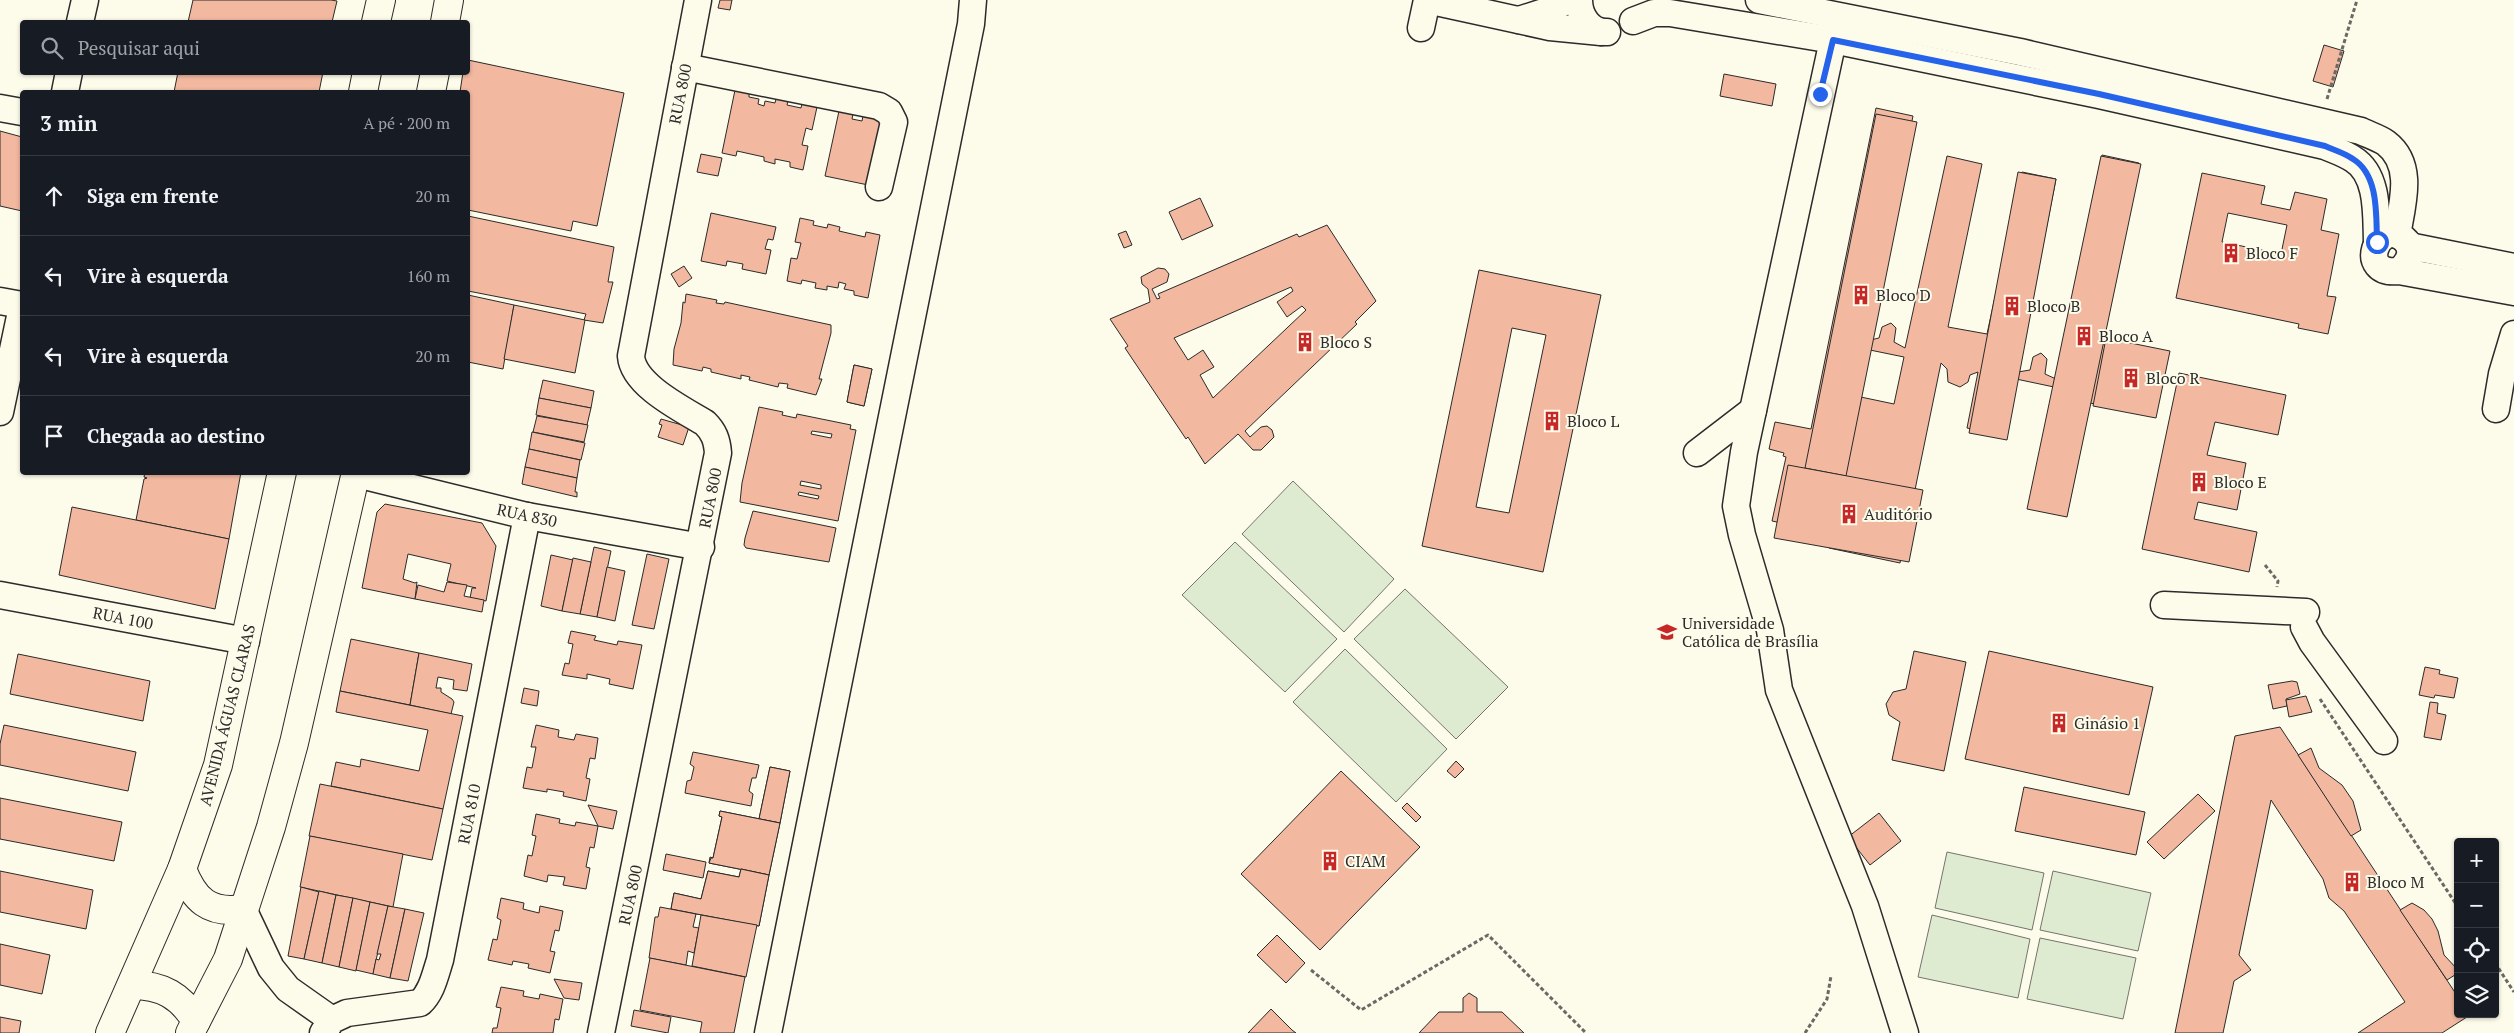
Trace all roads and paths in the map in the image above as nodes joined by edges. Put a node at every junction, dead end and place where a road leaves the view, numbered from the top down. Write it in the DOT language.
graph roads {
  1 [pos="85,0"];
  2 [pos="381,0"];
  3 [pos="449,0"];
  4 [pos="698,0"];
  5 [pos="982,0"];
  6 [pos="1427,0"];
  7 [pos="1568,0"];
  8 [pos="1579,0"];
  9 [pos="1759,0"];
  10 [pos="2357,0"];
  11 [pos="1636,10"];
  12 [pos="972,12"];
  13 [pos="80,20"];
  14 [pos="376,20"];
  15 [pos="445,20"];
  16 [pos="1519,20"];
  17 [pos="1421,28"];
  18 [pos="1602,32"];
  19 [pos="1833,40"];
  20 [pos="685,67"];
  21 [pos="68,75"];
  22 [pos="366,75"];
  23 [pos="434,75"];
  24 [pos="65,90"];
  25 [pos="363,90"];
  26 [pos="431,90"];
  27 [pos="0,108"];
  28 [pos="20,112"];
  29 [pos="2321,121"];
  30 [pos="879,187"];
  31 [pos="2394,241"];
  32 [pos="2514,267"];
  33 [pos="2514,292"];
  34 [pos="0,301"];
  35 [pos="20,306"];
  36 [pos="20,316"];
  37 [pos="2514,334"];
  38 [pos="2496,409"];
  39 [pos="1753,410"];
  40 [pos="0,412"];
  41 [pos="1697,453"];
  42 [pos="281,475"];
  43 [pos="356,475"];
  44 [pos="364,475"];
  45 [pos="527,516"];
  46 [pos="701,546"];
  47 [pos="0,595"];
  48 [pos="2164,605"];
  49 [pos="246,641"];
  50 [pos="2384,741"];
  51 [pos="182,869"];
  52 [pos="244,909"];
  53 [pos="2499,969"];
  54 [pos="1312,970"];
  55 [pos="1831,976"];
  56 [pos="132,985"];
  57 [pos="2514,992"];
  58 [pos="193,1027"];
  59 [pos="328,1027"];
  60 [pos="110,1033"];
  61 [pos="602,1033"];
  62 [pos="768,1033"];
  63 [pos="1586,1033"];
  64 [pos="1804,1033"];
  65 [pos="1905,1033"];
  1 -- 13 [label="street"];
  2 -- 14 [label="main road"];
  3 -- 15 [label="main road"];
  4 -- 20 [label="street, RUA 800"];
  5 -- 12 [label="street"];
  6 -- 16 [label="street"];
  6 -- 17 [label="street"];
  7 -- 16 [label="street"];
  8 -- 18 [label="street"];
  9 -- 29 [label="street"];
  10 -- 29 [label="path"];
  11 -- 18 [label="street"];
  11 -- 19 [label="street"];
  12 -- 62 [label="street"];
  16 -- 18 [label="street"];
  19 -- 31 [label="street"];
  19 -- 39 [label="street"];
  20 -- 30 [label="street"];
  20 -- 46 [label="street, RUA 800"];
  21 -- 24 [label="street"];
  22 -- 25 [label="main road"];
  23 -- 26 [label="main road"];
  27 -- 28 [label="street"];
  29 -- 31 [label="street"];
  31 -- 32 [label="street"];
  31 -- 33 [label="street"];
  34 -- 35 [label="street"];
  36 -- 40 [label="street"];
  37 -- 38 [label="street"];
  39 -- 41 [label="street"];
  39 -- 65 [label="street"];
  42 -- 49 [label="main road, AVENIDA ÁGUAS CLARAS"];
  43 -- 52 [label="main road"];
  44 -- 45 [label="street, RUA 830"];
  45 -- 46 [label="street, RUA 830"];
  45 -- 59 [label="street, RUA 810"];
  46 -- 61 [label="street, RUA 800"];
  47 -- 49 [label="street, RUA 100"];
  48 -- 50 [label="street"];
  49 -- 51 [label="main road, AVENIDA ÁGUAS CLARAS"];
  51 -- 52 [label="main road"];
  51 -- 56 [label="main road, AVENIDA ÁGUAS CLARAS"];
  52 -- 58 [label="main road"];
  52 -- 59 [label="street"];
  53 -- 57 [label="path"];
  54 -- 63 [label="path"];
  55 -- 64 [label="path"];
  56 -- 58 [label="main road"];
  56 -- 60 [label="main road, AVENIDA ÁGUAS CLARAS"];
}
